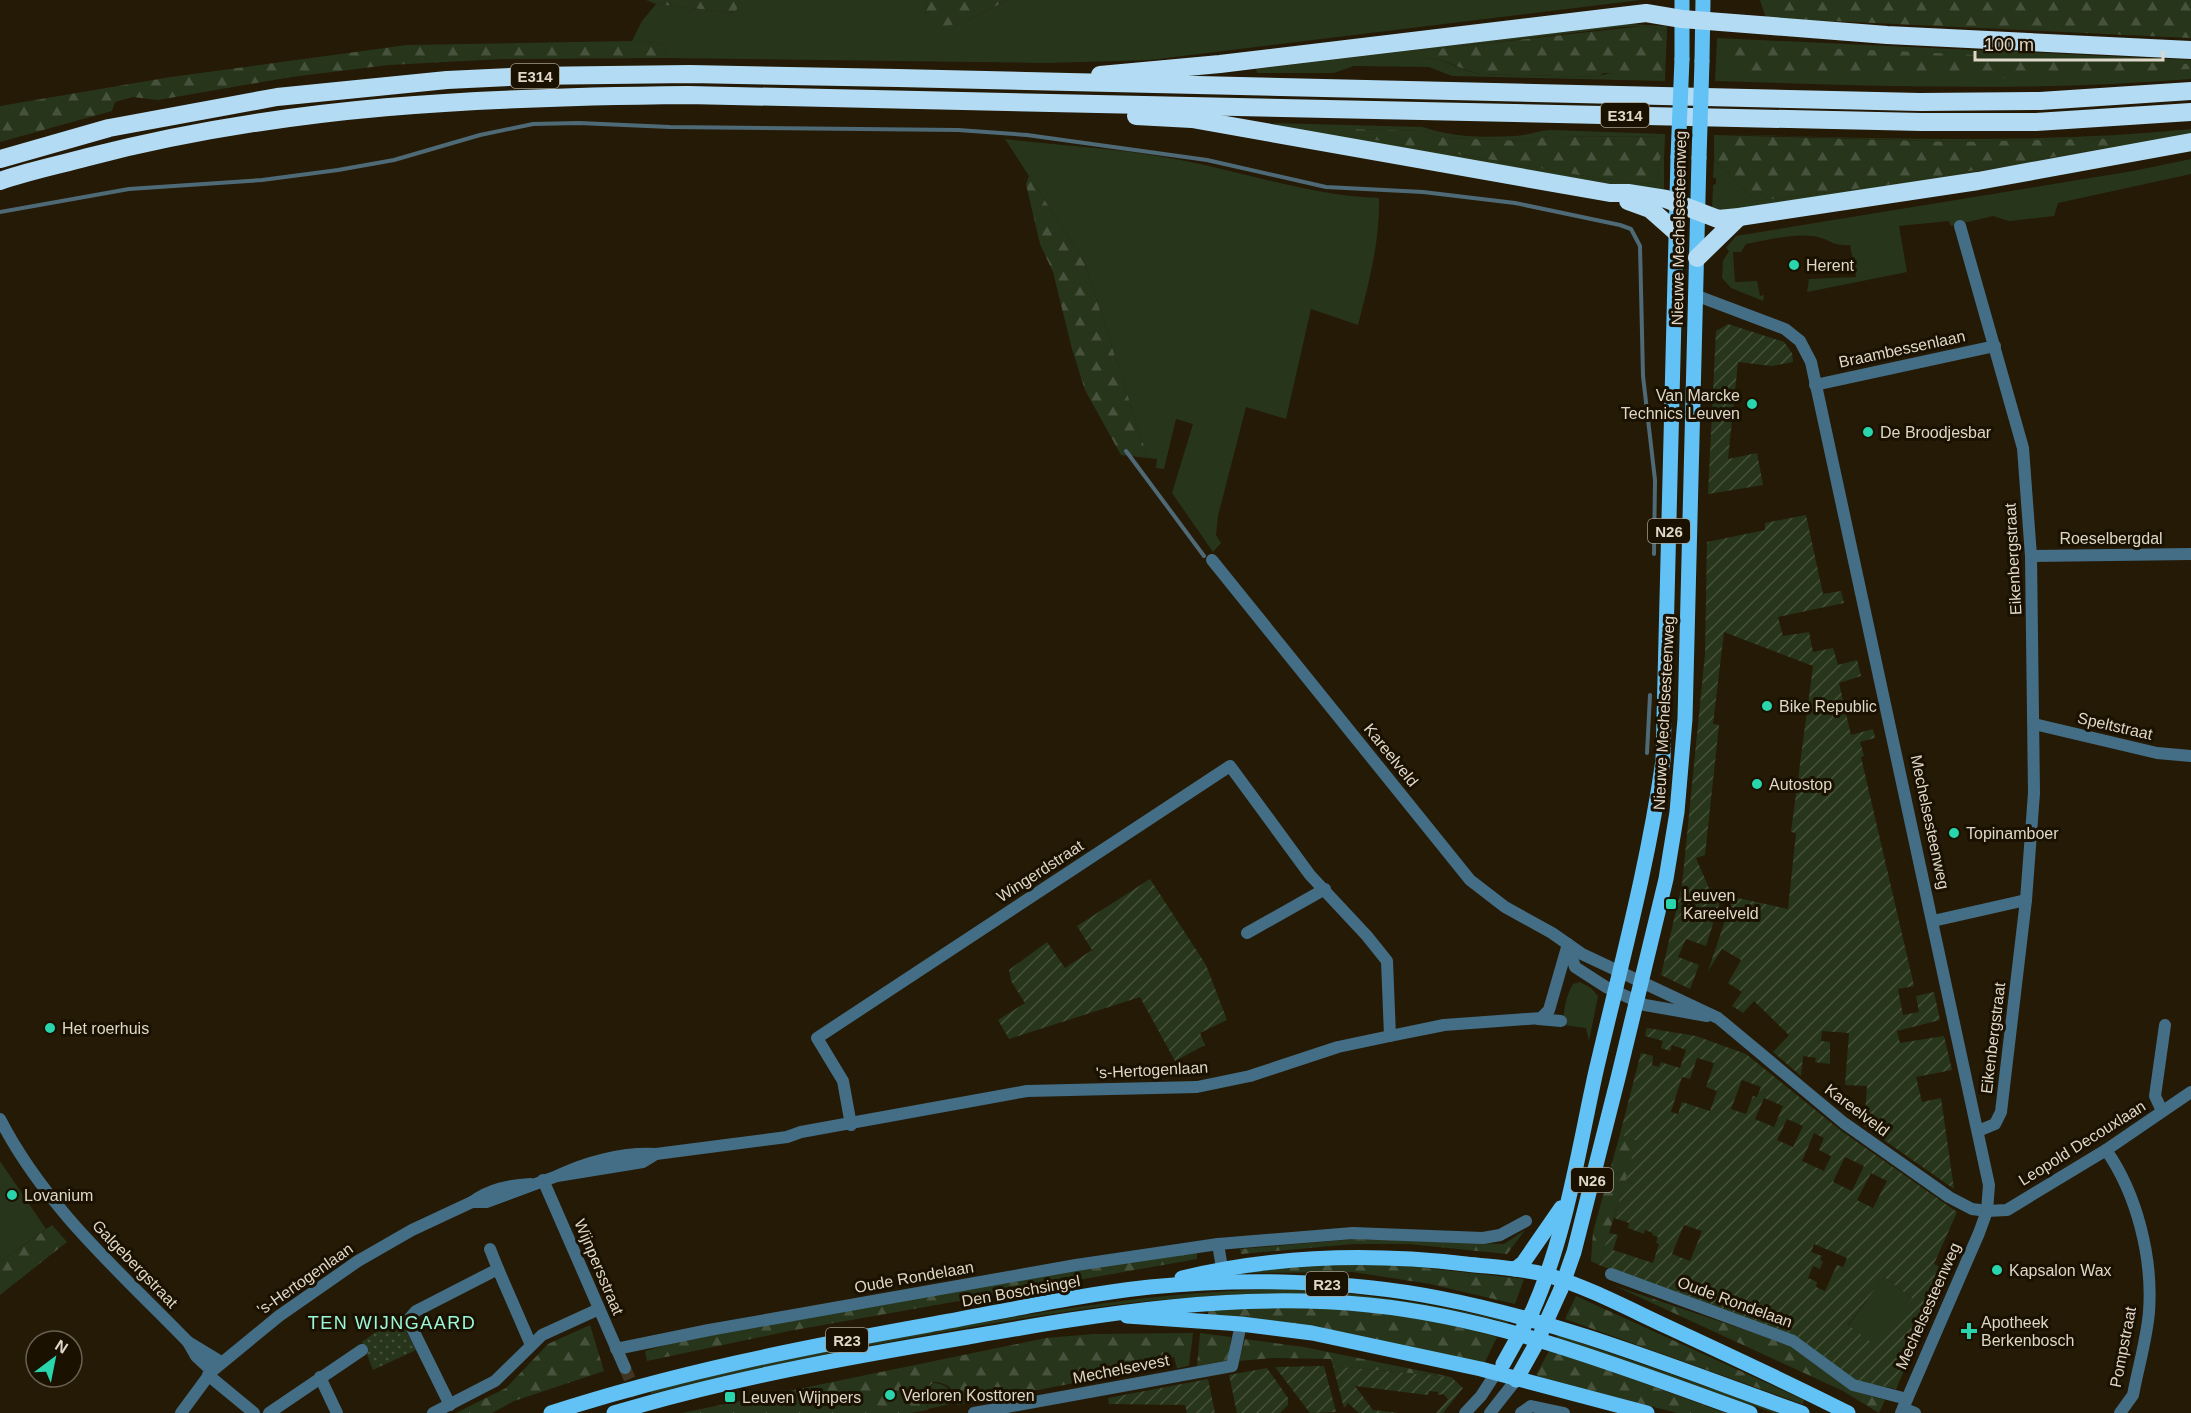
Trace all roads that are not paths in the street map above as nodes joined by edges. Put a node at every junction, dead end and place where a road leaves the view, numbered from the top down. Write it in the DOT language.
graph roads {
  1 [pos="1660,0"];
  2 [pos="1682,0"];
  3 [pos="1703,0"];
  4 [pos="1646,13"];
  5 [pos="1682,19"];
  6 [pos="1703,21"];
  7 [pos="2191,50"];
  8 [pos="1078,82"];
  9 [pos="2191,91"];
  10 [pos="1059,102"];
  11 [pos="2191,112"];
  12 [pos="2191,142"];
  13 [pos="0,159"];
  14 [pos="0,181"];
  15 [pos="1610,193"];
  16 [pos="1677,203"];
  17 [pos="1698,212"];
  18 [pos="1739,217"];
  19 [pos="1960,226"];
  20 [pos="1676,232"];
  21 [pos="1697,258"];
  22 [pos="1676,288"];
  23 [pos="1695,296"];
  24 [pos="1995,346"];
  25 [pos="1815,385"];
  26 [pos="2191,554"];
  27 [pos="2031,555"];
  28 [pos="1212,560"];
  29 [pos="2034,724"];
  30 [pos="2191,757"];
  31 [pos="1325,889"];
  32 [pos="2026,900"];
  33 [pos="1933,921"];
  34 [pos="1247,933"];
  35 [pos="1568,944"];
  36 [pos="1620,971"];
  37 [pos="1641,981"];
  38 [pos="1615,993"];
  39 [pos="1636,1002"];
  40 [pos="1718,1018"];
  41 [pos="1536,1019"];
  42 [pos="1561,1021"];
  43 [pos="2165,1025"];
  44 [pos="1390,1036"];
  45 [pos="2191,1092"];
  46 [pos="2162,1111"];
  47 [pos="0,1119"];
  48 [pos="851,1125"];
  49 [pos="1978,1131"];
  50 [pos="2106,1150"];
  51 [pos="537,1182"];
  52 [pos="1569,1196"];
  53 [pos="1987,1211"];
  54 [pos="1526,1221"];
  55 [pos="1218,1244"];
  56 [pos="490,1249"];
  57 [pos="1222,1268"];
  58 [pos="498,1269"];
  59 [pos="1515,1269"];
  60 [pos="1611,1274"];
  61 [pos="1546,1280"];
  62 [pos="1563,1285"];
  63 [pos="1148,1287"];
  64 [pos="599,1309"];
  65 [pos="1116,1311"];
  66 [pos="1241,1324"];
  67 [pos="531,1346"];
  68 [pos="616,1349"];
  69 [pos="362,1350"];
  70 [pos="625,1368"];
  71 [pos="214,1369"];
  72 [pos="1499,1369"];
  73 [pos="1519,1375"];
  74 [pos="320,1377"];
  75 [pos="1481,1396"];
  76 [pos="450,1405"];
  77 [pos="1906,1408"];
  78 [pos="1526,1410"];
  79 [pos="181,1413"];
  80 [pos="254,1413"];
  81 [pos="269,1413"];
  82 [pos="337,1413"];
  83 [pos="433,1413"];
  84 [pos="551,1413"];
  85 [pos="614,1413"];
  86 [pos="974,1413"];
  87 [pos="1465,1413"];
  88 [pos="1474,1413"];
  89 [pos="1490,1413"];
  90 [pos="1564,1413"];
  91 [pos="1647,1413"];
  92 [pos="1750,1413"];
  93 [pos="1802,1413"];
  94 [pos="1848,1413"];
  95 [pos="2120,1413"];
  1 -- 4 [label="highway"];
  2 -- 5 [label="main road, N26"];
  3 -- 6 [label="main road, N26"];
  4 -- 5 [label="highway"];
  4 -- 8 [label="highway"];
  5 -- 6 [label="highway"];
  5 -- 16 [label="main road, Nieuwe Mechelsesteenweg / N26, bridge"];
  6 -- 7 [label="highway"];
  6 -- 17 [label="main road, Nieuwe Mechelsesteenweg / N26, bridge"];
  8 -- 9 [label="highway, E314"];
  8 -- 13 [label="highway, E314"];
  10 -- 11 [label="highway, E314"];
  10 -- 14 [label="highway, E314"];
  10 -- 15 [label="highway"];
  12 -- 18 [label="highway"];
  15 -- 16 [label="highway"];
  15 -- 20 [label="highway"];
  16 -- 17 [label="highway"];
  16 -- 20 [label="main road, Nieuwe Mechelsesteenweg / N26"];
  17 -- 18 [label="highway"];
  17 -- 21 [label="main road, Nieuwe Mechelsesteenweg / N26"];
  18 -- 21 [label="highway"];
  19 -- 24 [label="street, Eikenbergstraat"];
  20 -- 22 [label="main road, Nieuwe Mechelsesteenweg / N26"];
  21 -- 23 [label="main road, Nieuwe Mechelsesteenweg / N26"];
  22 -- 23 [label="main road"];
  22 -- 36 [label="main road, Nieuwe Mechelsesteenweg / N26"];
  23 -- 25 [label="street, Mechelsesteenweg"];
  23 -- 37 [label="main road, Nieuwe Mechelsesteenweg / N26"];
  24 -- 25 [label="street, Braambessenlaan"];
  24 -- 27 [label="street, Eikenbergstraat"];
  25 -- 33 [label="street, Mechelsesteenweg"];
  26 -- 27 [label="street, Roeselbergdal"];
  27 -- 29 [label="street, Eikenbergstraat"];
  28 -- 35 [label="street, Kareelveld"];
  29 -- 30 [label="street, Speltstraat"];
  29 -- 32 [label="street, Eikenbergstraat"];
  31 -- 34 [label="street"];
  31 -- 44 [label="street, Wingerdstraat"];
  31 -- 48 [label="street, Wingerdstraat"];
  32 -- 33 [label="street"];
  32 -- 49 [label="street, Eikenbergstraat"];
  33 -- 49 [label="street, Mechelsesteenweg"];
  35 -- 36 [label="street, Kareelveld"];
  35 -- 38 [label="street, Kareelveld"];
  35 -- 41 [label="street"];
  36 -- 37 [label="street, Kareelveld"];
  36 -- 38 [label="main road, Nieuwe Mechelsesteenweg / N26"];
  37 -- 39 [label="main road, Nieuwe Mechelsesteenweg / N26"];
  37 -- 40 [label="street, Kareelveld"];
  38 -- 39 [label="street, Kareelveld"];
  38 -- 52 [label="main road, Nieuwe Mechelsesteenweg / N26"];
  39 -- 40 [label="street, Kareelveld"];
  39 -- 62 [label="main road, Nieuwe Mechelsesteenweg / N26"];
  40 -- 53 [label="street, Kareelveld"];
  41 -- 42 [label="street, 's-Hertogenlaan"];
  41 -- 44 [label="street, 's-Hertogenlaan"];
  43 -- 46 [label="street"];
  44 -- 48 [label="street, 's-Hertogenlaan"];
  45 -- 46 [label="street, Leopold Decouxlaan"];
  46 -- 50 [label="street, Leopold Decouxlaan"];
  47 -- 71 [label="street, Galgebergstraat"];
  48 -- 51 [label="street, 's-Hertogenlaan"];
  49 -- 53 [label="street, Mechelsesteenweg"];
  50 -- 53 [label="street, Leopold Decouxlaan"];
  50 -- 95 [label="street, Pompstraat"];
  51 -- 64 [label="street, Wijnpersstraat"];
  51 -- 71 [label="street, 's-Hertogenlaan"];
  52 -- 59 [label="main road"];
  52 -- 61 [label="main road, Nieuwe Mechelsesteenweg / N26"];
  53 -- 77 [label="street, Mechelsesteenweg"];
  54 -- 55 [label="street, Oude Rondelaan"];
  55 -- 57 [label="street"];
  55 -- 68 [label="street, Oude Rondelaan"];
  56 -- 58 [label="street"];
  57 -- 59 [label="main road"];
  57 -- 63 [label="main road"];
  58 -- 67 [label="street"];
  58 -- 76 [label="street"];
  59 -- 61 [label="main road"];
  60 -- 77 [label="street, Oude Rondelaan"];
  61 -- 62 [label="main road"];
  61 -- 72 [label="main road, Nieuwe Mechelsesteenweg / N26, bridge"];
  62 -- 73 [label="main road, Nieuwe Mechelsesteenweg / N26, bridge"];
  62 -- 94 [label="main road"];
  63 -- 84 [label="main road, Den Boschsingel / R23"];
  63 -- 93 [label="main road, Den Boschsingel / R23"];
  64 -- 67 [label="street"];
  64 -- 68 [label="street, Wijnpersstraat"];
  65 -- 66 [label="main road"];
  65 -- 85 [label="main road, R23"];
  65 -- 92 [label="main road, R23"];
  66 -- 72 [label="main road"];
  66 -- 86 [label="street, Mechelsevest"];
  67 -- 76 [label="street"];
  68 -- 70 [label="street, Wijnpersstraat"];
  69 -- 74 [label="street"];
  71 -- 79 [label="street, 's-Hertogenlaan"];
  71 -- 80 [label="street"];
  72 -- 73 [label="main road"];
  72 -- 75 [label="street"];
  73 -- 89 [label="street"];
  73 -- 91 [label="main road"];
  74 -- 81 [label="street"];
  74 -- 82 [label="street"];
  75 -- 87 [label="street"];
  75 -- 88 [label="street"];
  76 -- 83 [label="street"];
  78 -- 90 [label="street"];
}
